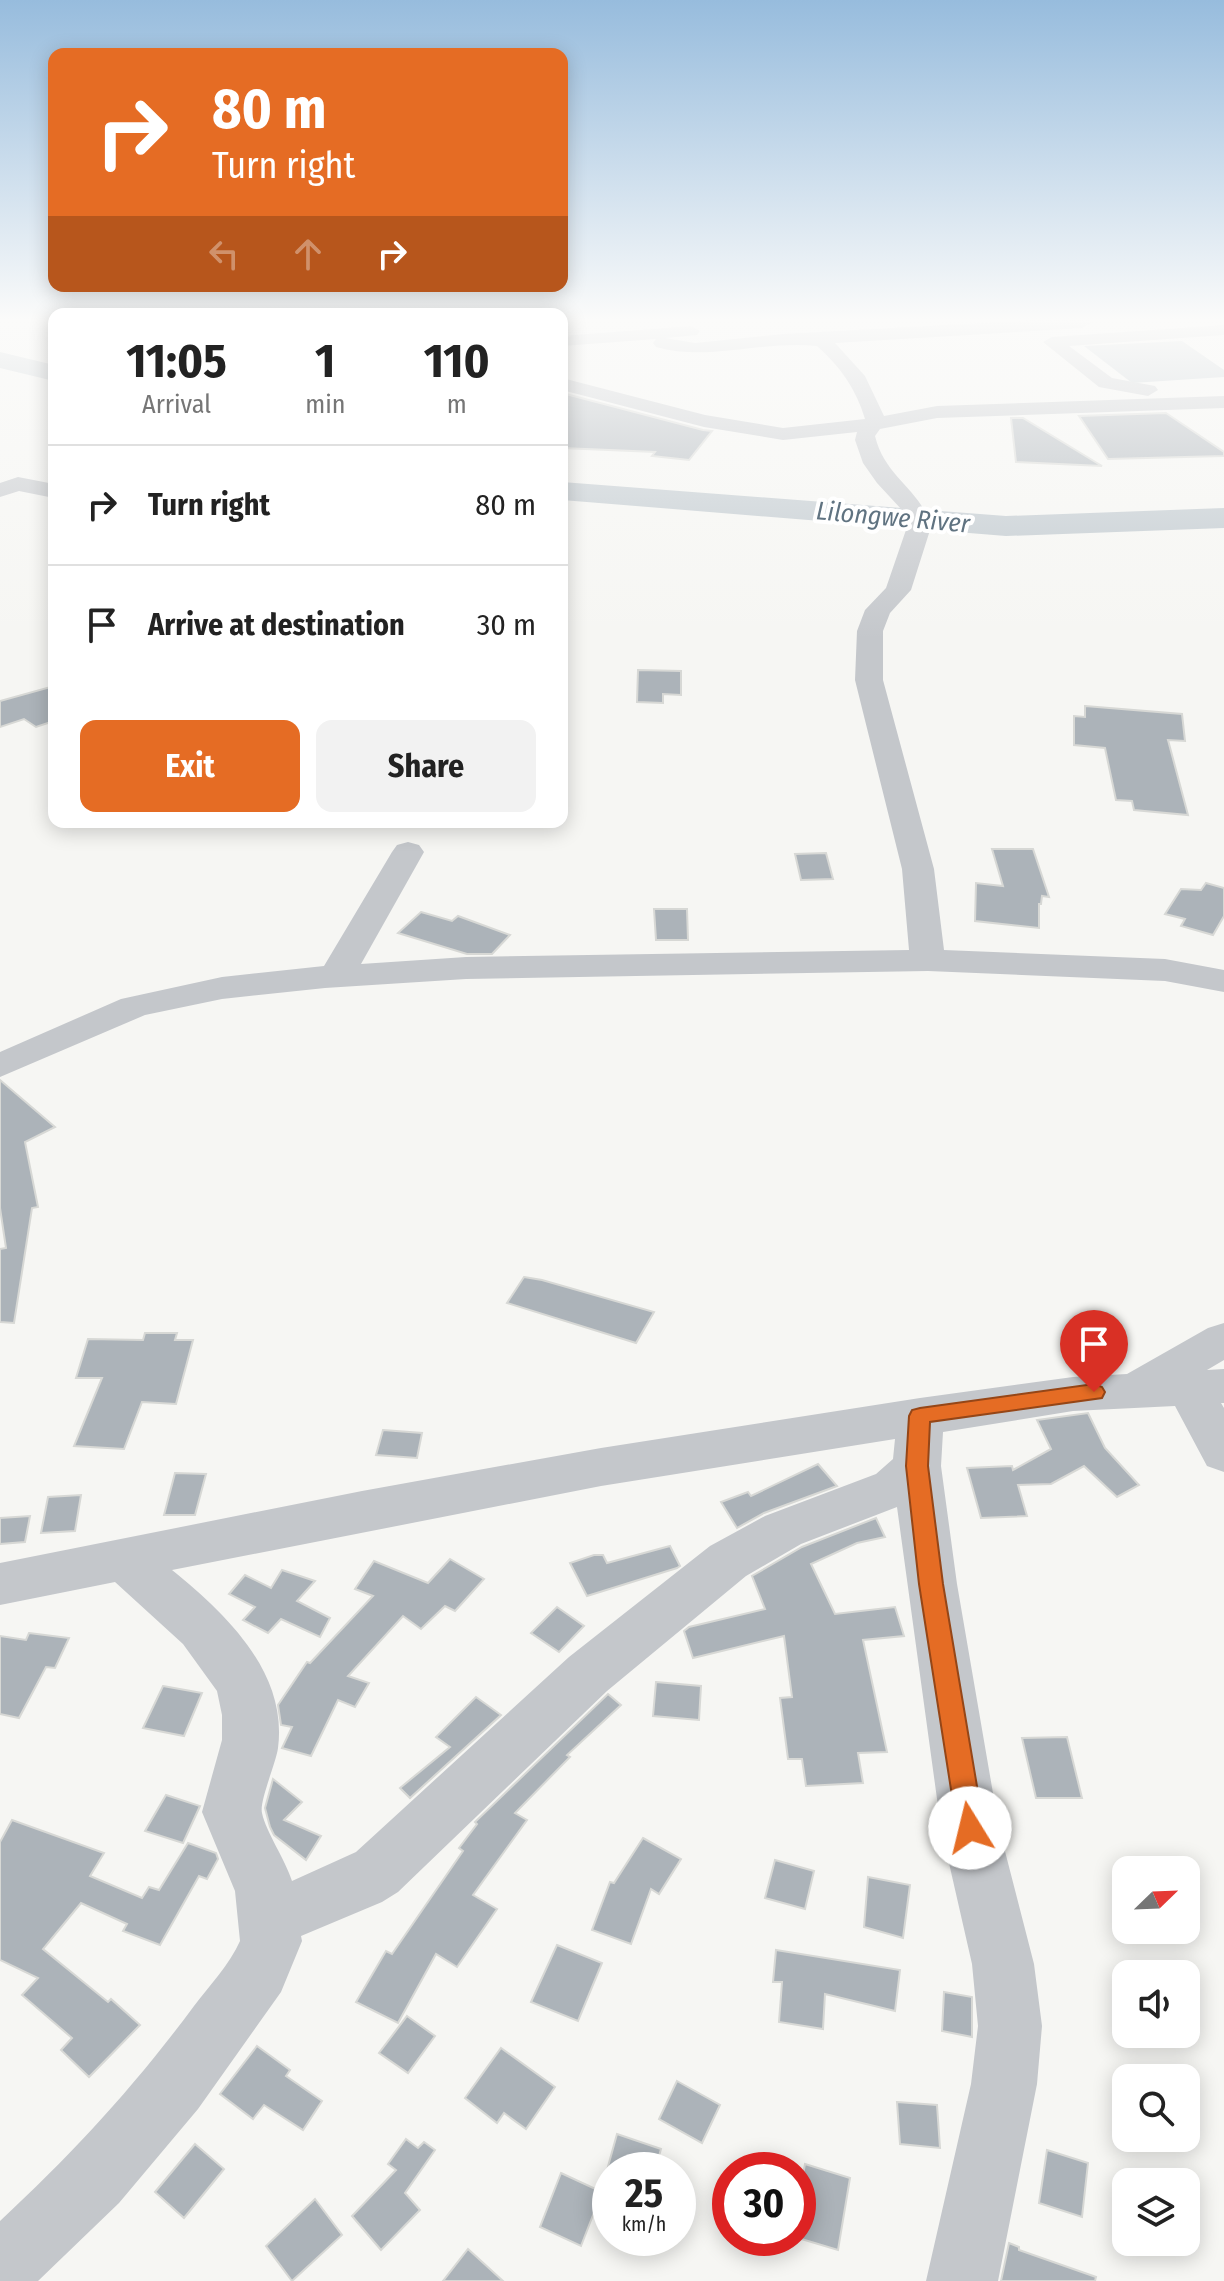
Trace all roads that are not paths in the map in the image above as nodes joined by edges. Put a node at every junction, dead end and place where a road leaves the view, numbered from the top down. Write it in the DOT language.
graph roads {
  1 [pos="730,425"];
  2 [pos="861,425"];
  3 [pos="871,425"];
  4 [pos="48,471"];
  5 [pos="9,487"];
  6 [pos="48,490"];
  7 [pos="408,852"];
  8 [pos="928,960"];
  9 [pos="336,976"];
  10 [pos="1224,981"];
  11 [pos="0,1066"];
  12 [pos="1224,1339"];
  13 [pos="1206,1386"];
  14 [pos="1137,1389"];
  15 [pos="918,1441"];
  16 [pos="1224,1453"];
  17 [pos="125,1560"];
  18 [pos="0,1584"];
  19 [pos="269,1919"];
  20 [pos="0,2269"];
  21 [pos="962,2281"];
  1 -- 2 [label="street"];
  3 -- 8 [label="street"];
  4 -- 5 [label="street"];
  5 -- 6 [label="street"];
  7 -- 9 [label="street"];
  8 -- 9 [label="street"];
  8 -- 10 [label="street"];
  9 -- 11 [label="street"];
  12 -- 14 [label="street"];
  13 -- 14 [label="street"];
  13 -- 16 [label="street"];
  14 -- 15 [label="street"];
  15 -- 17 [label="street"];
  15 -- 19 [label="street"];
  15 -- 21 [label="street"];
  17 -- 18 [label="street"];
  17 -- 19 [label="street"];
  19 -- 20 [label="street"];
}
